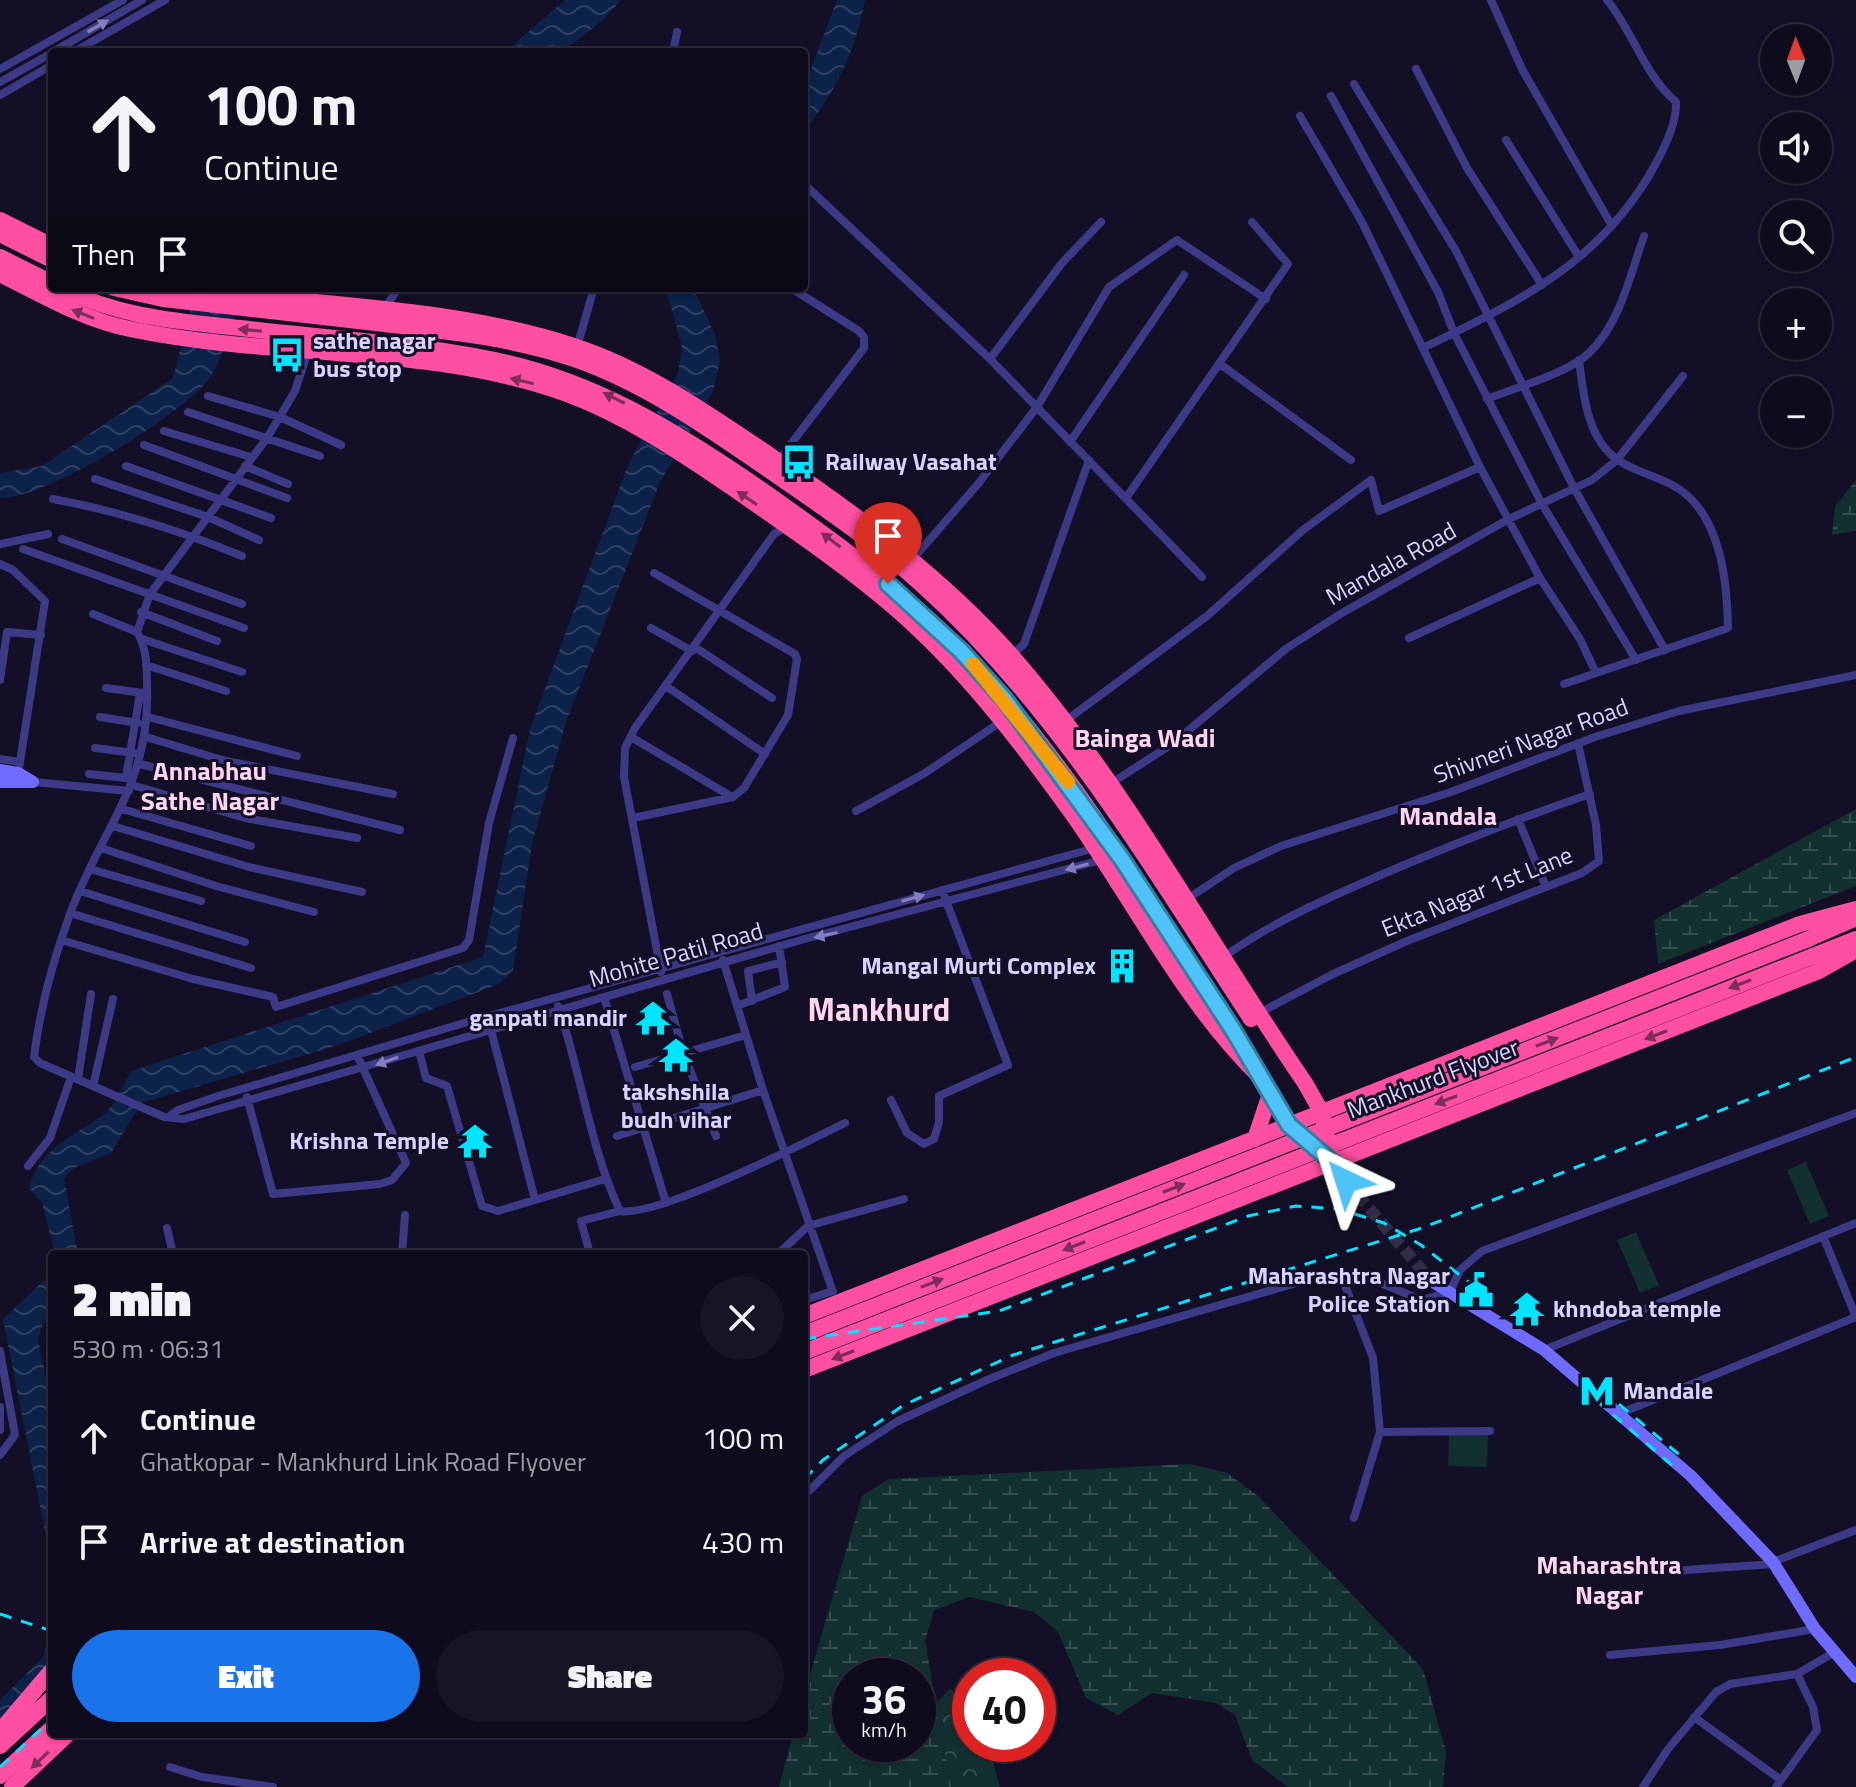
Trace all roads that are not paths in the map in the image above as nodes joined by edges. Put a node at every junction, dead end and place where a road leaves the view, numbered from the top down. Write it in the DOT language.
graph roads {
  1 [pos="123,0"];
  2 [pos="142,0"];
  3 [pos="165,0"];
  4 [pos="1491,0"];
  5 [pos="1607,0"];
  6 [pos="677,32"];
  7 [pos="59,48"];
  8 [pos="81,48"];
  9 [pos="674,48"];
  10 [pos="48,54"];
  11 [pos="48,67"];
  12 [pos="0,69"];
  13 [pos="1416,69"];
  14 [pos="0,82"];
  15 [pos="1354,84"];
  16 [pos="0,95"];
  17 [pos="1331,96"];
  18 [pos="1300,116"];
  19 [pos="1506,140"];
  20 [pos="808,188"];
  21 [pos="0,220"];
  22 [pos="1101,222"];
  23 [pos="1252,222"];
  24 [pos="1612,226"];
  25 [pos="0,234"];
  26 [pos="1644,236"];
  27 [pos="48,244"];
  28 [pos="0,257"];
  29 [pos="1579,257"];
  30 [pos="48,258"];
  31 [pos="0,274"];
  32 [pos="1184,275"];
  33 [pos="48,281"];
  34 [pos="1542,285"];
  35 [pos="71,292"];
  36 [pos="132,292"];
  37 [pos="219,292"];
  38 [pos="396,292"];
  39 [pos="593,292"];
  40 [pos="797,292"];
  41 [pos="1266,299"];
  42 [pos="382,311"];
  43 [pos="1490,315"];
  44 [pos="465,321"];
  45 [pos="1454,333"];
  46 [pos="577,347"];
  47 [pos="1425,347"];
  48 [pos="308,351"];
  49 [pos="990,359"];
  50 [pos="1579,360"];
  51 [pos="1220,364"];
  52 [pos="458,368"];
  53 [pos="1683,376"];
  54 [pos="1522,385"];
  55 [pos="208,396"];
  56 [pos="1487,399"];
  57 [pos="1035,404"];
  58 [pos="188,412"];
  59 [pos="280,417"];
  60 [pos="164,431"];
  61 [pos="267,438"];
  62 [pos="1070,442"];
  63 [pos="144,445"];
  64 [pos="341,445"];
  65 [pos="320,456"];
  66 [pos="251,457"];
  67 [pos="1089,460"];
  68 [pos="1351,460"];
  69 [pos="1617,460"];
  70 [pos="778,461"];
  71 [pos="126,466"];
  72 [pos="245,466"];
  73 [pos="1480,467"];
  74 [pos="236,478"];
  75 [pos="95,479"];
  76 [pos="288,484"];
  77 [pos="1574,488"];
  78 [pos="819,489"];
  79 [pos="222,498"];
  80 [pos="287,498"];
  81 [pos="1126,498"];
  82 [pos="53,499"];
  83 [pos="1542,504"];
  84 [pos="208,517"];
  85 [pos="271,518"];
  86 [pos="1509,519"];
  87 [pos="788,526"];
  88 [pos="48,534"];
  89 [pos="194,536"];
  90 [pos="62,539"];
  91 [pos="259,540"];
  92 [pos="0,544"];
  93 [pos="23,549"];
  94 [pos="242,556"];
  95 [pos="912,560"];
  96 [pos="0,564"];
  97 [pos="654,573"];
  98 [pos="165,574"];
  99 [pos="1202,577"];
  100 [pos="1540,578"];
  101 [pos="150,594"];
  102 [pos="242,604"];
  103 [pos="141,612"];
  104 [pos="720,612"];
  105 [pos="93,614"];
  106 [pos="244,628"];
  107 [pos="651,628"];
  108 [pos="41,635"];
  109 [pos="139,636"];
  110 [pos="1409,638"];
  111 [pos="217,641"];
  112 [pos="693,649"];
  113 [pos="1665,650"];
  114 [pos="1011,655"];
  115 [pos="1636,660"];
  116 [pos="146,665"];
  117 [pos="242,672"];
  118 [pos="1596,673"];
  119 [pos="1856,675"];
  120 [pos="0,680"];
  121 [pos="1564,684"];
  122 [pos="666,686"];
  123 [pos="106,688"];
  124 [pos="226,691"];
  125 [pos="144,693"];
  126 [pos="772,698"];
  127 [pos="100,717"];
  128 [pos="147,721"];
  129 [pos="1002,721"];
  130 [pos="135,722"];
  131 [pos="1063,723"];
  132 [pos="146,737"];
  133 [pos="631,737"];
  134 [pos="513,738"];
  135 [pos="1578,743"];
  136 [pos="95,748"];
  137 [pos="130,752"];
  138 [pos="765,754"];
  139 [pos="297,756"];
  140 [pos="0,759"];
  141 [pos="141,759"];
  142 [pos="0,770"];
  143 [pos="18,773"];
  144 [pos="89,774"];
  145 [pos="111,776"];
  146 [pos="0,782"];
  147 [pos="33,782"];
  148 [pos="1110,784"];
  149 [pos="110,788"];
  150 [pos="131,788"];
  151 [pos="393,794"];
  152 [pos="1590,794"];
  153 [pos="733,797"];
  154 [pos="122,809"];
  155 [pos="856,811"];
  156 [pos="633,818"];
  157 [pos="1518,819"];
  158 [pos="113,826"];
  159 [pos="400,830"];
  160 [pos="1143,830"];
  161 [pos="357,838"];
  162 [pos="251,846"];
  163 [pos="101,848"];
  164 [pos="1098,854"];
  165 [pos="90,869"];
  166 [pos="1546,887"];
  167 [pos="942,890"];
  168 [pos="80,891"];
  169 [pos="362,892"];
  170 [pos="1187,899"];
  171 [pos="201,901"];
  172 [pos="945,903"];
  173 [pos="881,907"];
  174 [pos="1856,909"];
  175 [pos="314,912"];
  176 [pos="70,913"];
  177 [pos="1856,918"];
  178 [pos="884,919"];
  179 [pos="790,932"];
  180 [pos="1856,939"];
  181 [pos="61,940"];
  182 [pos="245,942"];
  183 [pos="794,942"];
  184 [pos="779,946"];
  185 [pos="1810,948"];
  186 [pos="1856,950"];
  187 [pos="719,953"];
  188 [pos="1225,956"];
  189 [pos="724,962"];
  190 [pos="782,962"];
  191 [pos="251,968"];
  192 [pos="660,968"];
  193 [pos="663,980"];
  194 [pos="91,994"];
  195 [pos="667,994"];
  196 [pos="604,997"];
  197 [pos="556,998"];
  198 [pos="113,999"];
  199 [pos="752,1001"];
  200 [pos="737,1006"];
  201 [pos="560,1010"];
  202 [pos="1256,1016"];
  203 [pos="487,1017"];
  204 [pos="458,1025"];
  205 [pos="491,1030"];
  206 [pos="746,1035"];
  207 [pos="462,1038"];
  208 [pos="419,1051"];
  209 [pos="683,1052"];
  210 [pos="357,1055"];
  211 [pos="635,1067"];
  212 [pos="363,1070"];
  213 [pos="1258,1075"];
  214 [pos="74,1078"];
  215 [pos="271,1081"];
  216 [pos="93,1086"];
  217 [pos="245,1088"];
  218 [pos="763,1090"];
  219 [pos="275,1093"];
  220 [pos="219,1096"];
  221 [pos="1269,1097"];
  222 [pos="891,1100"];
  223 [pos="248,1101"];
  224 [pos="223,1108"];
  225 [pos="705,1108"];
  226 [pos="1322,1113"];
  227 [pos="1856,1113"];
  228 [pos="167,1117"];
  229 [pos="845,1123"];
  230 [pos="1289,1125"];
  231 [pos="643,1128"];
  232 [pos="617,1136"];
  233 [pos="716,1136"];
  234 [pos="1255,1139"];
  235 [pos="784,1153"];
  236 [pos="1332,1162"];
  237 [pos="28,1166"];
  238 [pos="605,1179"];
  239 [pos="1346,1181"];
  240 [pos="904,1199"];
  241 [pos="535,1200"];
  242 [pos="666,1203"];
  243 [pos="620,1211"];
  244 [pos="405,1215"];
  245 [pos="1856,1223"];
  246 [pos="808,1226"];
  247 [pos="167,1228"];
  248 [pos="1823,1236"];
  249 [pos="172,1250"];
  250 [pos="402,1250"];
  251 [pos="589,1250"];
  252 [pos="782,1250"];
  253 [pos="1341,1275"];
  254 [pos="1431,1281"];
  255 [pos="1450,1292"];
  256 [pos="836,1296"];
  257 [pos="808,1300"];
  258 [pos="858,1304"];
  259 [pos="1856,1317"];
  260 [pos="808,1327"];
  261 [pos="808,1350"];
  262 [pos="1544,1350"];
  263 [pos="0,1351"];
  264 [pos="808,1368"];
  265 [pos="0,1407"];
  266 [pos="1621,1413"];
  267 [pos="0,1430"];
  268 [pos="1490,1431"];
  269 [pos="1380,1432"];
  270 [pos="1,1451"];
  271 [pos="808,1492"];
  272 [pos="1354,1518"];
  273 [pos="1856,1530"];
  274 [pos="1773,1563"];
  275 [pos="1672,1571"];
  276 [pos="1815,1629"];
  277 [pos="1833,1653"];
  278 [pos="1610,1655"];
  279 [pos="1797,1674"];
  280 [pos="48,1675"];
  281 [pos="1856,1677"];
  282 [pos="47,1703"];
  283 [pos="1694,1717"];
  284 [pos="0,1731"];
  285 [pos="48,1732"];
  286 [pos="64,1738"];
  287 [pos="0,1746"];
  288 [pos="170,1767"];
  289 [pos="0,1776"];
  290 [pos="1778,1784"];
  291 [pos="12,1787"];
  292 [pos="273,1787"];
  293 [pos="1643,1787"];
  1 -- 12 [label="street"];
  7 -- 2 [label="street, one-way"];
  3 -- 8 [label="street"];
  4 -- 24 [label="street"];
  5 -- 24 [label="street"];
  6 -- 9 [label="street"];
  10 -- 14 [label="street"];
  11 -- 16 [label="street"];
  13 -- 34 [label="street"];
  15 -- 43 [label="street"];
  17 -- 45 [label="street"];
  18 -- 47 [label="street"];
  19 -- 29 [label="street"];
  20 -- 49 [label="street"];
  21 -- 27 [label="highway"];
  22 -- 49 [label="street"];
  23 -- 41 [label="street"];
  24 -- 29 [label="street"];
  25 -- 30 [label="highway"];
  26 -- 50 [label="street"];
  28 -- 33 [label="highway"];
  29 -- 34 [label="street"];
  48 -- 31 [label="highway, one-way"];
  32 -- 62 [label="street"];
  34 -- 43 [label="street"];
  213 -- 35 [label="highway, one-way, bridge"];
  36 -- 202 [label="highway, bridge"];
  37 -- 42 [label="highway"];
  38 -- 42 [label="street"];
  39 -- 46 [label="street"];
  40 -- 70 [label="street"];
  41 -- 51 [label="street"];
  41 -- 57 [label="street"];
  42 -- 44 [label="highway"];
  43 -- 45 [label="street"];
  43 -- 54 [label="street"];
  44 -- 46 [label="highway"];
  44 -- 52 [label="highway"];
  45 -- 47 [label="street"];
  45 -- 56 [label="street"];
  46 -- 70 [label="highway"];
  47 -- 73 [label="street"];
  48 -- 52 [label="highway"];
  48 -- 59 [label="street"];
  49 -- 57 [label="street"];
  50 -- 54 [label="street"];
  50 -- 69 [label="street"];
  51 -- 68 [label="street"];
  51 -- 81 [label="street"];
  87 -- 52 [label="highway, one-way"];
  53 -- 69 [label="street, Mandala Road"];
  54 -- 56 [label="street"];
  54 -- 77 [label="street"];
  55 -- 59 [label="street"];
  56 -- 83 [label="street"];
  57 -- 62 [label="street"];
  57 -- 95 [label="street"];
  58 -- 61 [label="street"];
  59 -- 61 [label="street"];
  59 -- 64 [label="street"];
  60 -- 66 [label="street"];
  61 -- 65 [label="street"];
  61 -- 66 [label="street"];
  62 -- 67 [label="street"];
  63 -- 74 [label="street"];
  66 -- 72 [label="street"];
  67 -- 81 [label="street"];
  67 -- 114 [label="street"];
  69 -- 77 [label="street, Mandala Road"];
  69 -- 113 [label="street"];
  70 -- 78 [label="highway"];
  71 -- 79 [label="street"];
  72 -- 74 [label="street"];
  72 -- 76 [label="street"];
  73 -- 86 [label="street"];
  73 -- 131 [label="street"];
  74 -- 79 [label="street"];
  74 -- 80 [label="street"];
  75 -- 84 [label="street"];
  77 -- 83 [label="street, Mandala Road"];
  77 -- 113 [label="street"];
  78 -- 87 [label="street"];
  78 -- 95 [label="highway"];
  79 -- 84 [label="street"];
  79 -- 85 [label="street"];
  81 -- 99 [label="street"];
  82 -- 89 [label="street"];
  83 -- 86 [label="street, Mandala Road"];
  83 -- 115 [label="street"];
  84 -- 89 [label="street"];
  84 -- 91 [label="street"];
  86 -- 100 [label="street"];
  86 -- 148 [label="street, Mandala Road"];
  87 -- 104 [label="street"];
  87 -- 129 [label="highway"];
  88 -- 92 [label="street"];
  89 -- 94 [label="street"];
  89 -- 98 [label="street"];
  90 -- 98 [label="street"];
  93 -- 101 [label="street"];
  95 -- 114 [label="highway"];
  96 -- 108 [label="street"];
  97 -- 104 [label="street"];
  98 -- 101 [label="street"];
  98 -- 102 [label="street"];
  100 -- 110 [label="street"];
  100 -- 118 [label="street"];
  101 -- 103 [label="street"];
  101 -- 106 [label="street"];
  103 -- 109 [label="street"];
  103 -- 111 [label="street"];
  104 -- 112 [label="street"];
  104 -- 138 [label="street"];
  105 -- 109 [label="street"];
  107 -- 112 [label="street"];
  108 -- 120 [label="street"];
  108 -- 143 [label="street"];
  109 -- 116 [label="street"];
  109 -- 117 [label="street"];
  112 -- 122 [label="street"];
  112 -- 126 [label="street"];
  113 -- 115 [label="street"];
  114 -- 131 [label="highway"];
  115 -- 118 [label="street"];
  116 -- 124 [label="street"];
  116 -- 125 [label="street"];
  118 -- 121 [label="street"];
  119 -- 135 [label="street, Shivneri Nagar Road"];
  122 -- 133 [label="street"];
  122 -- 138 [label="street"];
  123 -- 125 [label="street"];
  125 -- 128 [label="street"];
  125 -- 130 [label="street"];
  127 -- 130 [label="street"];
  128 -- 130 [label="street"];
  128 -- 132 [label="street"];
  128 -- 139 [label="street"];
  129 -- 155 [label="street"];
  129 -- 164 [label="highway"];
  130 -- 137 [label="street"];
  131 -- 148 [label="highway"];
  132 -- 141 [label="street"];
  132 -- 151 [label="street"];
  133 -- 153 [label="street"];
  133 -- 156 [label="street"];
  134 -- 181 [label="street"];
  135 -- 152 [label="street, Ekta Nagar 1st Lane"];
  135 -- 170 [label="street, Shivneri Nagar Road"];
  136 -- 137 [label="street"];
  137 -- 141 [label="street"];
  137 -- 145 [label="street"];
  138 -- 153 [label="street"];
  140 -- 143 [label="street"];
  141 -- 150 [label="street"];
  141 -- 159 [label="street"];
  142 -- 143 [label="street"];
  143 -- 146 [label="street"];
  143 -- 147 [label="street"];
  144 -- 145 [label="street"];
  145 -- 149 [label="street"];
  147 -- 149 [label="street"];
  148 -- 160 [label="highway"];
  149 -- 150 [label="street"];
  150 -- 154 [label="street"];
  150 -- 161 [label="street"];
  152 -- 157 [label="street"];
  152 -- 166 [label="street, Ekta Nagar 1st Lane"];
  153 -- 156 [label="street"];
  154 -- 158 [label="street"];
  154 -- 162 [label="street"];
  156 -- 192 [label="street"];
  157 -- 166 [label="street"];
  157 -- 188 [label="street"];
  158 -- 163 [label="street"];
  158 -- 169 [label="street"];
  160 -- 164 [label="street, Mohite Patil Road"];
  160 -- 164 [label="street"];
  160 -- 170 [label="highway"];
  163 -- 165 [label="street"];
  163 -- 175 [label="street"];
  164 -- 167 [label="street"];
  164 -- 172 [label="street, Mohite Patil Road, one-way"];
  164 -- 213 [label="highway"];
  165 -- 168 [label="street"];
  165 -- 171 [label="street"];
  166 -- 202 [label="street, Ekta Nagar 1st Lane"];
  167 -- 172 [label="street"];
  173 -- 167 [label="street, one-way"];
  168 -- 176 [label="street"];
  168 -- 182 [label="street"];
  170 -- 188 [label="highway"];
  172 -- 178 [label="street, Mohite Patil Road"];
  172 -- 222 [label="street"];
  173 -- 178 [label="street"];
  173 -- 179 [label="street"];
  174 -- 226 [label="highway"];
  176 -- 181 [label="street"];
  176 -- 191 [label="street"];
  177 -- 185 [label="highway, Mankhurd Flyover"];
  178 -- 183 [label="street, Mohite Patil Road, one-way"];
  179 -- 183 [label="street"];
  179 -- 187 [label="street"];
  180 -- 185 [label="highway, Mankhurd Flyover"];
  181 -- 214 [label="street"];
  183 -- 184 [label="street, Mohite Patil Road"];
  184 -- 189 [label="street, Mohite Patil Road"];
  184 -- 190 [label="street"];
  258 -- 185 [label="highway, Mankhurd Flyover, one-way, bridge"];
  185 -- 261 [label="highway, Mankhurd Flyover, one-way, bridge"];
  186 -- 236 [label="highway, one-way"];
  187 -- 189 [label="street"];
  187 -- 192 [label="street"];
  188 -- 202 [label="highway"];
  189 -- 193 [label="street, Mohite Patil Road"];
  189 -- 200 [label="street"];
  190 -- 199 [label="street"];
  190 -- 199 [label="street"];
  192 -- 193 [label="street"];
  192 -- 197 [label="street"];
  193 -- 196 [label="street, Mohite Patil Road"];
  194 -- 214 [label="street"];
  195 -- 209 [label="street"];
  196 -- 201 [label="street, Mohite Patil Road"];
  196 -- 231 [label="street"];
  197 -- 201 [label="street"];
  197 -- 203 [label="street"];
  198 -- 216 [label="street"];
  199 -- 200 [label="street"];
  200 -- 206 [label="street"];
  201 -- 205 [label="street, Mohite Patil Road"];
  201 -- 238 [label="street"];
  202 -- 226 [label="highway"];
  203 -- 204 [label="street"];
  203 -- 205 [label="street"];
  204 -- 207 [label="street"];
  204 -- 210 [label="street"];
  205 -- 207 [label="street, Mohite Patil Road"];
  205 -- 241 [label="street"];
  206 -- 209 [label="street"];
  206 -- 218 [label="street"];
  207 -- 208 [label="street, Mohite Patil Road"];
  208 -- 212 [label="street, Mohite Patil Road, one-way"];
  208 -- 241 [label="street"];
  209 -- 211 [label="street"];
  209 -- 225 [label="street"];
  210 -- 212 [label="street"];
  210 -- 215 [label="street"];
  212 -- 219 [label="street, Mohite Patil Road"];
  212 -- 223 [label="street"];
  213 -- 221 [label="highway"];
  214 -- 216 [label="street"];
  214 -- 237 [label="street"];
  215 -- 217 [label="street"];
  215 -- 219 [label="street"];
  216 -- 228 [label="street"];
  217 -- 220 [label="street"];
  217 -- 223 [label="street"];
  218 -- 225 [label="street"];
  218 -- 235 [label="street"];
  219 -- 223 [label="street, Mohite Patil Road"];
  220 -- 224 [label="street"];
  220 -- 228 [label="street"];
  221 -- 230 [label="highway"];
  221 -- 234 [label="highway"];
  223 -- 224 [label="street, Mohite Patil Road"];
  224 -- 228 [label="street, Mohite Patil Road"];
  225 -- 231 [label="street"];
  225 -- 233 [label="street"];
  226 -- 230 [label="highway"];
  226 -- 236 [label="highway"];
  227 -- 255 [label="street"];
  229 -- 235 [label="street"];
  230 -- 234 [label="highway"];
  230 -- 236 [label="highway"];
  231 -- 232 [label="street"];
  231 -- 242 [label="street"];
  234 -- 258 [label="highway"];
  235 -- 242 [label="street"];
  235 -- 246 [label="street"];
  236 -- 239 [label="street"];
  236 -- 264 [label="highway, one-way"];
  238 -- 241 [label="street"];
  238 -- 243 [label="street"];
  240 -- 246 [label="street"];
  242 -- 243 [label="street"];
  243 -- 251 [label="street"];
  244 -- 250 [label="street"];
  245 -- 248 [label="street"];
  246 -- 252 [label="street"];
  246 -- 256 [label="street"];
  247 -- 249 [label="street"];
  248 -- 259 [label="street"];
  248 -- 262 [label="street"];
  253 -- 255 [label="street"];
  253 -- 269 [label="street"];
  253 -- 271 [label="street"];
  254 -- 255 [label="street"];
  255 -- 262 [label="street"];
  256 -- 257 [label="street"];
  256 -- 258 [label="highway"];
  256 -- 260 [label="highway"];
  258 -- 260 [label="highway"];
  259 -- 266 [label="street"];
  262 -- 266 [label="street"];
  263 -- 270 [label="street"];
  265 -- 267 [label="street"];
  266 -- 274 [label="street"];
  268 -- 269 [label="street"];
  269 -- 272 [label="street"];
  273 -- 274 [label="street"];
  274 -- 275 [label="street"];
  274 -- 276 [label="street"];
  276 -- 277 [label="street"];
  276 -- 278 [label="street"];
  277 -- 279 [label="street"];
  277 -- 281 [label="street"];
  279 -- 283 [label="street"];
  279 -- 290 [label="street"];
  280 -- 284 [label="highway"];
  282 -- 287 [label="highway"];
  283 -- 290 [label="street"];
  283 -- 293 [label="street"];
  285 -- 289 [label="highway"];
  286 -- 291 [label="highway, one-way"];
  288 -- 292 [label="street"];
}
